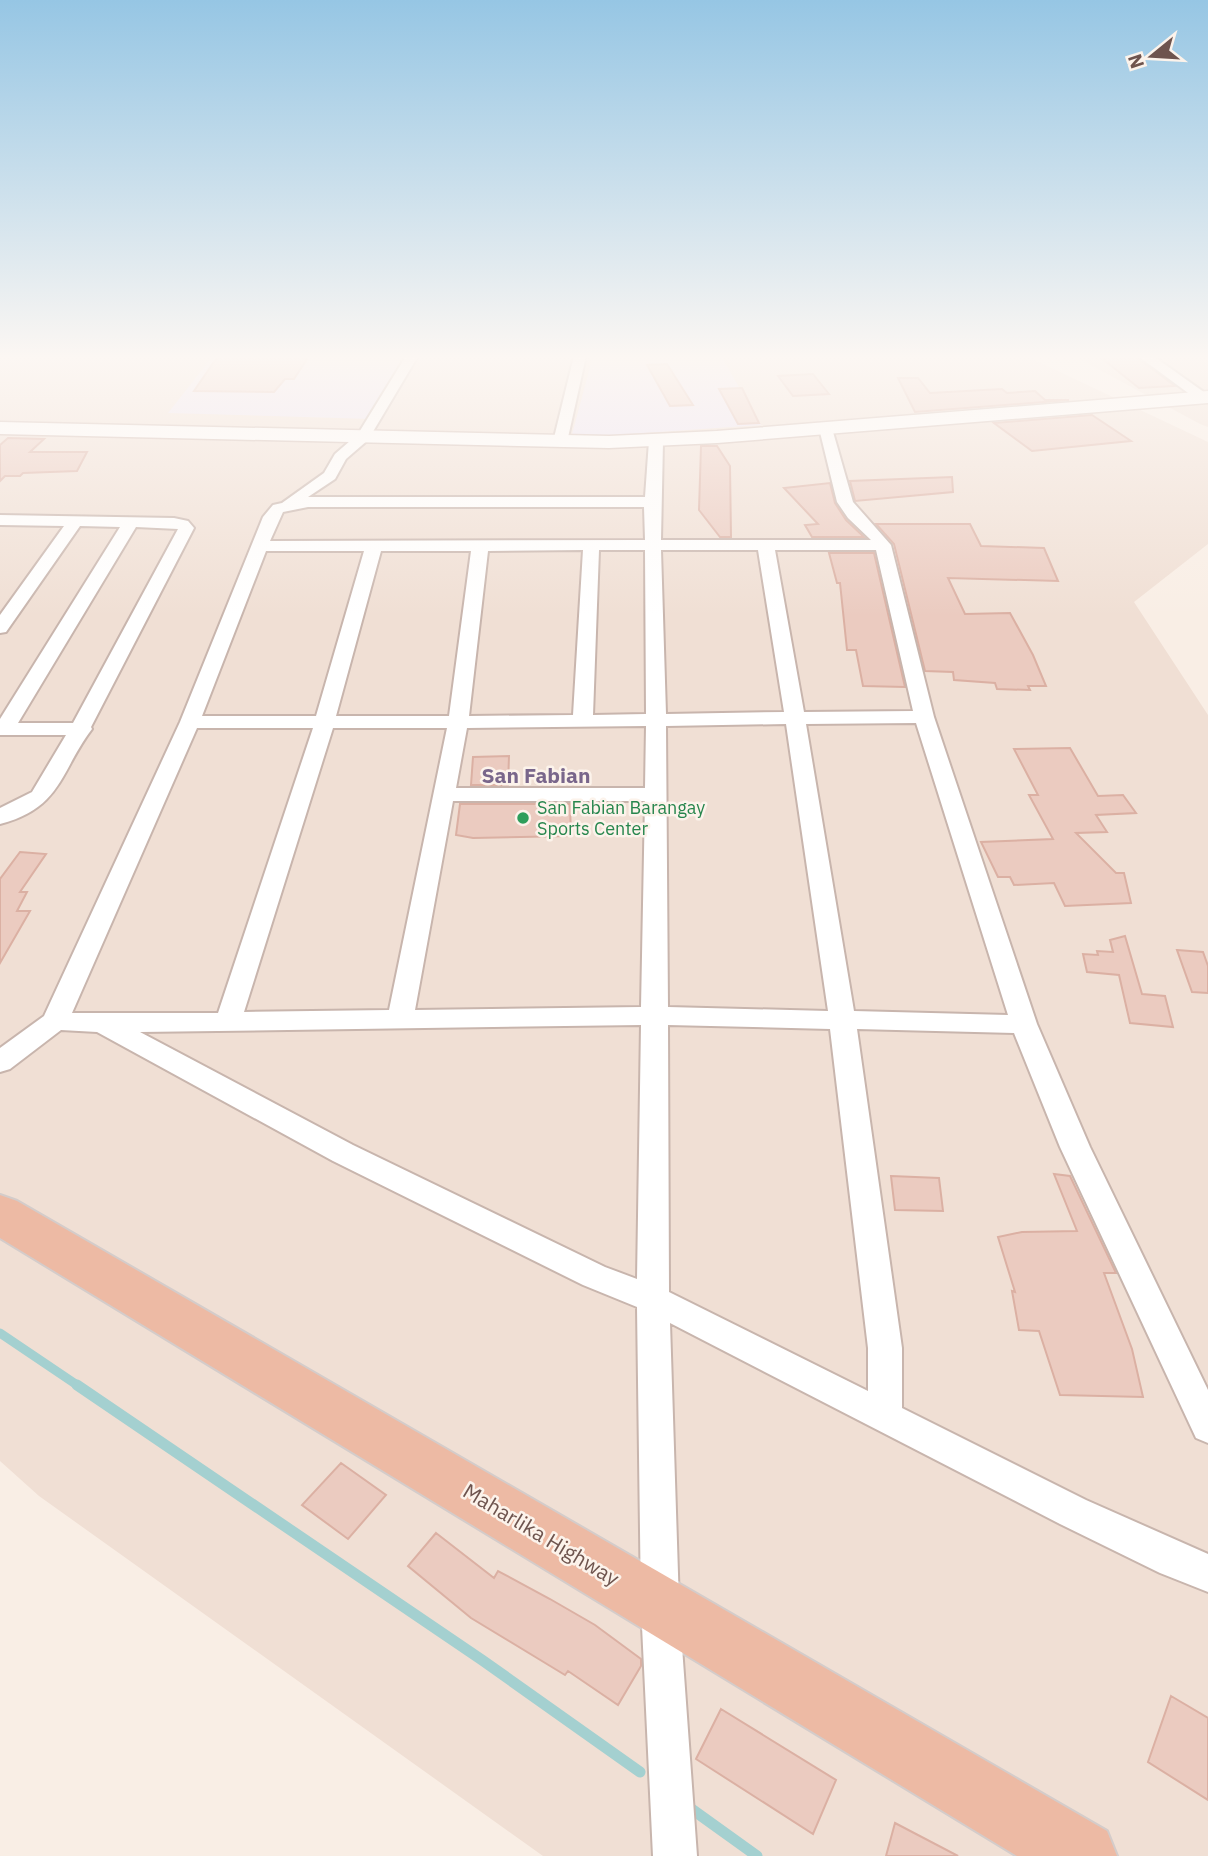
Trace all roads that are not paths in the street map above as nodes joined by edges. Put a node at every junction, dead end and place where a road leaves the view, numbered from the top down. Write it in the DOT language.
graph roads {
  1 [pos="357,443"];
  2 [pos="656,443"];
  3 [pos="830,443"];
  4 [pos="652,502"];
  5 [pos="287,504"];
  6 [pos="7,520"];
  7 [pos="75,522"];
  8 [pos="131,522"];
  9 [pos="0,539"];
  10 [pos="262,545"];
  11 [pos="373,545"];
  12 [pos="480,545"];
  13 [pos="591,545"];
  14 [pos="883,545"];
  15 [pos="652,547"];
  16 [pos="766,547"];
  17 [pos="0,628"];
  18 [pos="924,717"];
  19 [pos="656,719"];
  20 [pos="794,719"];
  21 [pos="583,720"];
  22 [pos="325,721"];
  23 [pos="190,722"];
  24 [pos="458,722"];
  25 [pos="2,729"];
  26 [pos="82,729"];
  27 [pos="444,794"];
  28 [pos="656,794"];
  29 [pos="0,817"];
  30 [pos="655,1016"];
  31 [pos="400,1019"];
  32 [pos="840,1020"];
  33 [pos="55,1021"];
  34 [pos="228,1022"];
  35 [pos="102,1023"];
  36 [pos="1024,1024"];
  37 [pos="0,1062"];
  38 [pos="0,1214"];
  39 [pos="653,1299"];
  40 [pos="886,1416"];
  41 [pos="1208,1427"];
  42 [pos="1208,1573"];
  43 [pos="660,1605"];
  44 [pos="675,1856"];
  45 [pos="1082,1856"];
  1 -- 5 [label="street"];
  2 -- 4 [label="street"];
  3 -- 14 [label="street"];
  4 -- 5 [label="street"];
  4 -- 15 [label="street"];
  5 -- 10 [label="street"];
  6 -- 7 [label="street"];
  6 -- 9 [label="street"];
  7 -- 8 [label="street"];
  7 -- 17 [label="street"];
  8 -- 25 [label="street"];
  8 -- 26 [label="street"];
  10 -- 11 [label="street"];
  10 -- 23 [label="street"];
  11 -- 12 [label="street"];
  11 -- 22 [label="street"];
  12 -- 13 [label="street"];
  12 -- 24 [label="street"];
  13 -- 15 [label="street"];
  13 -- 21 [label="street"];
  14 -- 16 [label="street"];
  14 -- 18 [label="street"];
  15 -- 16 [label="street"];
  15 -- 19 [label="street"];
  16 -- 20 [label="street"];
  18 -- 20 [label="street"];
  18 -- 36 [label="street"];
  19 -- 20 [label="street"];
  19 -- 21 [label="street"];
  19 -- 28 [label="street"];
  20 -- 32 [label="street"];
  21 -- 24 [label="street"];
  22 -- 23 [label="street"];
  22 -- 24 [label="street"];
  22 -- 34 [label="street"];
  23 -- 33 [label="street"];
  24 -- 27 [label="street"];
  25 -- 26 [label="street"];
  26 -- 29 [label="street"];
  27 -- 28 [label="street"];
  27 -- 31 [label="street"];
  28 -- 30 [label="street"];
  30 -- 31 [label="street"];
  30 -- 32 [label="street"];
  30 -- 39 [label="street"];
  31 -- 34 [label="street"];
  32 -- 36 [label="street"];
  32 -- 40 [label="street"];
  33 -- 35 [label="street"];
  33 -- 37 [label="street"];
  34 -- 35 [label="street"];
  35 -- 39 [label="street"];
  36 -- 41 [label="street"];
  38 -- 43 [label="highway, Maharlika Highway"];
  39 -- 40 [label="street"];
  39 -- 43 [label="street"];
  40 -- 42 [label="street"];
  43 -- 44 [label="street"];
  43 -- 45 [label="highway, Maharlika Highway"];
}
